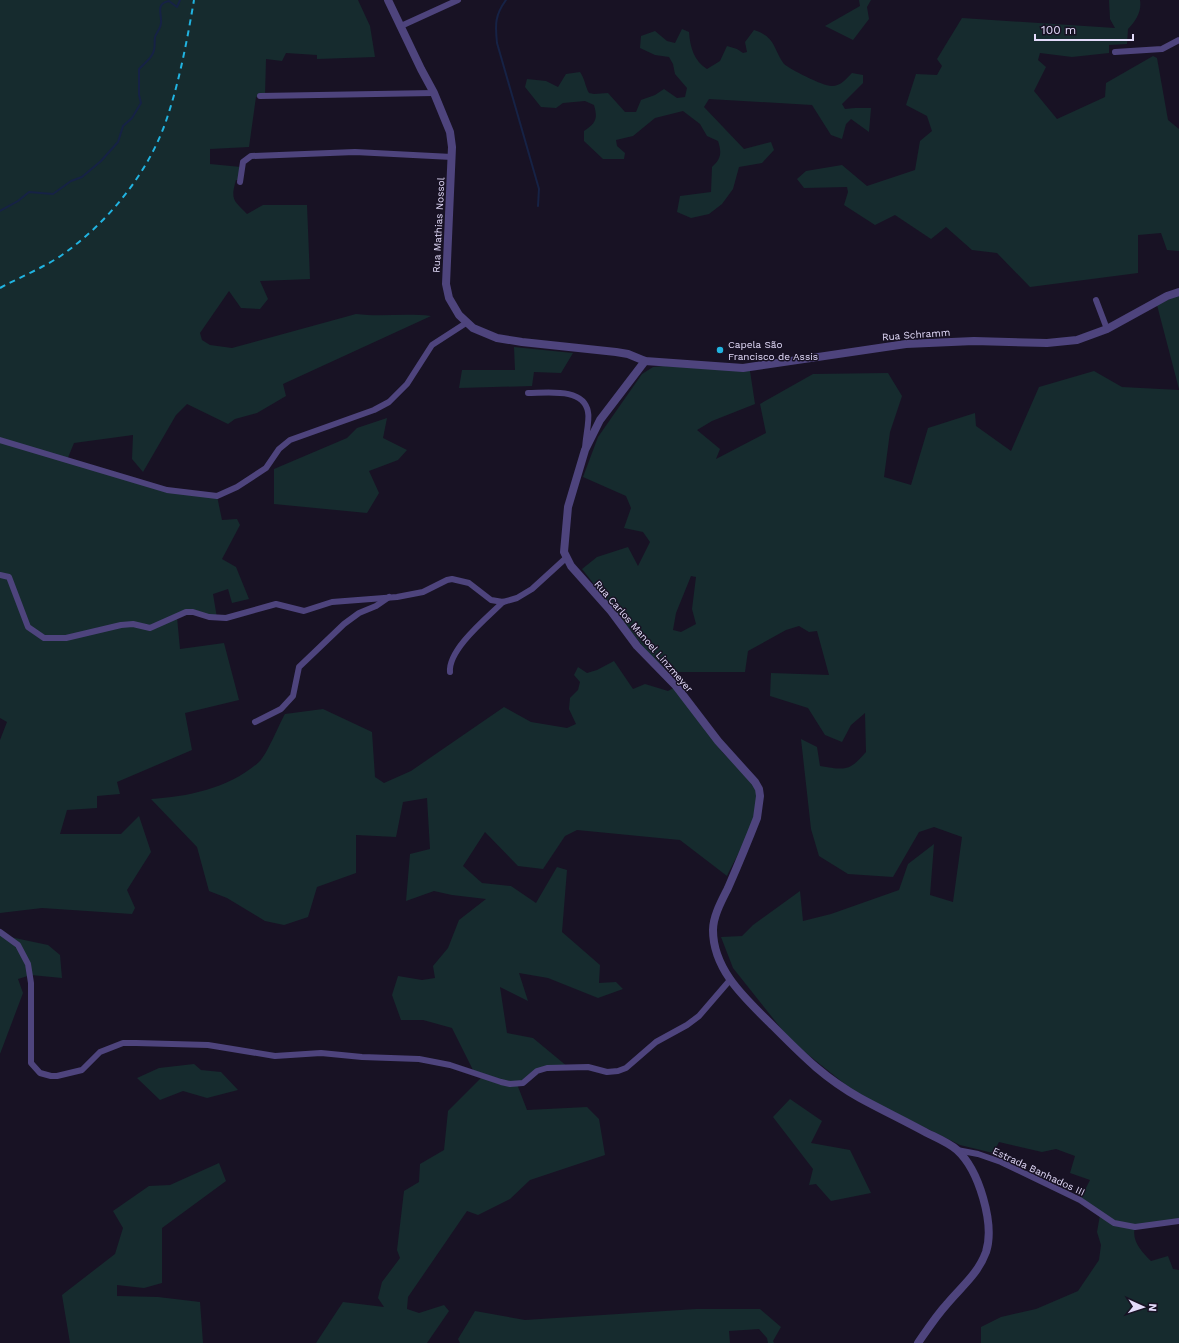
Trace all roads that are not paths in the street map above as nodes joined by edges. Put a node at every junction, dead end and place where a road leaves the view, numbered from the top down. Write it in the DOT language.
graph roads {
  1 [pos="388,0"];
  2 [pos="458,0"];
  3 [pos="401,26"];
  4 [pos="1179,40"];
  5 [pos="1115,52"];
  6 [pos="434,93"];
  7 [pos="260,96"];
  8 [pos="452,157"];
  9 [pos="240,182"];
  10 [pos="1179,292"];
  11 [pos="1096,300"];
  12 [pos="466,323"];
  13 [pos="1107,329"];
  14 [pos="645,361"];
  15 [pos="528,393"];
  16 [pos="0,440"];
  17 [pos="585,450"];
  18 [pos="566,558"];
  19 [pos="0,575"];
  20 [pos="389,597"];
  21 [pos="503,602"];
  22 [pos="450,672"];
  23 [pos="255,722"];
  24 [pos="0,932"];
  25 [pos="730,980"];
  26 [pos="957,1150"];
  27 [pos="1179,1222"];
  28 [pos="918,1343"];
  1 -- 3 [label="street, Rua Mathias Nossol"];
  2 -- 3 [label="street"];
  3 -- 6 [label="street, Rua Mathias Nossol"];
  4 -- 5 [label="street"];
  6 -- 7 [label="street"];
  6 -- 8 [label="street, Rua Mathias Nossol"];
  8 -- 9 [label="street"];
  8 -- 12 [label="street, Rua Mathias Nossol"];
  10 -- 13 [label="street, Rua Schramm"];
  11 -- 13 [label="street"];
  12 -- 14 [label="street, Rua Mathias Nossol"];
  12 -- 16 [label="street"];
  13 -- 14 [label="street, Rua Schramm"];
  14 -- 17 [label="street"];
  15 -- 17 [label="street"];
  17 -- 18 [label="street"];
  18 -- 21 [label="street"];
  18 -- 25 [label="street, Rua Carlos Manoel Linzmeyer"];
  19 -- 20 [label="street"];
  20 -- 21 [label="street"];
  20 -- 23 [label="street"];
  21 -- 22 [label="street"];
  24 -- 25 [label="street"];
  25 -- 26 [label="street, Rua Carlos Manoel Linzmeyer"];
  26 -- 27 [label="street, Estrada Banhados III"];
  26 -- 28 [label="street, Rua Carlos Manoel Linzmeyer"];
}
